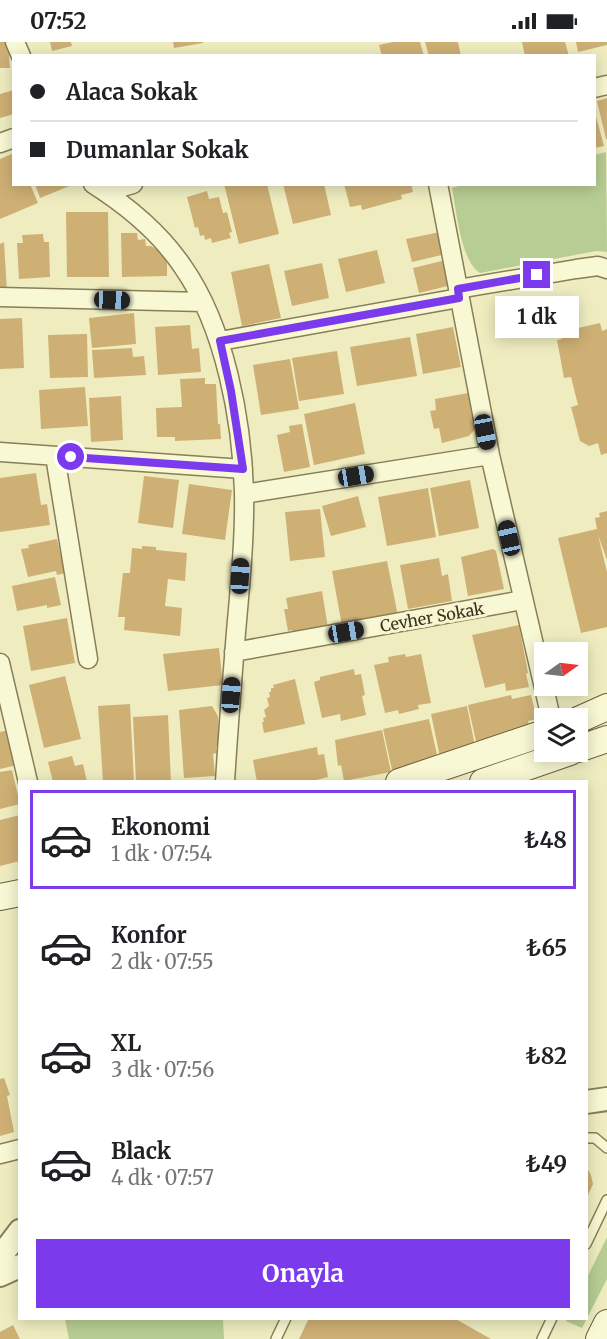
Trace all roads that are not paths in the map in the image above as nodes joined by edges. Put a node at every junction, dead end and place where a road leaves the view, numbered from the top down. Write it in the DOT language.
graph roads {
  1 [pos="116,186"];
  2 [pos="438,186"];
  3 [pos="99,188"];
  4 [pos="607,269"];
  5 [pos="458,293"];
  6 [pos="0,297"];
  7 [pos="202,302"];
  8 [pos="220,341"];
  9 [pos="0,452"];
  10 [pos="490,455"];
  11 [pos="55,456"];
  12 [pos="243,469"];
  13 [pos="244,494"];
  14 [pos="524,600"];
  15 [pos="234,652"];
  16 [pos="88,659"];
  17 [pos="0,663"];
  18 [pos="607,707"];
  19 [pos="549,708"];
  20 [pos="588,716"];
  21 [pos="534,736"];
  22 [pos="607,739"];
  23 [pos="588,746"];
  24 [pos="541,762"];
  25 [pos="28,780"];
  26 [pos="225,780"];
  27 [pos="405,780"];
  28 [pos="489,780"];
  29 [pos="18,893"];
  30 [pos="0,897"];
  31 [pos="607,1100"];
  32 [pos="588,1102"];
  33 [pos="588,1138"];
  34 [pos="607,1148"];
  35 [pos="18,1150"];
  36 [pos="0,1154"];
  37 [pos="607,1200"];
  38 [pos="18,1234"];
  39 [pos="588,1240"];
  40 [pos="0,1257"];
  41 [pos="18,1267"];
  42 [pos="0,1275"];
  43 [pos="285,1320"];
  44 [pos="551,1320"];
  45 [pos="607,1323"];
  46 [pos="276,1339"];
  47 [pos="542,1339"];
  48 [pos="599,1339"];
  1 -- 3 [label="street"];
  2 -- 5 [label="street"];
  3 -- 7 [label="street"];
  4 -- 5 [label="street"];
  5 -- 8 [label="street"];
  5 -- 10 [label="street"];
  6 -- 7 [label="street"];
  7 -- 8 [label="street"];
  8 -- 12 [label="street"];
  9 -- 11 [label="street"];
  10 -- 13 [label="street"];
  10 -- 14 [label="street"];
  11 -- 12 [label="street"];
  11 -- 16 [label="street"];
  12 -- 13 [label="street"];
  13 -- 15 [label="street"];
  14 -- 15 [label="street, Cevher Sokak"];
  14 -- 19 [label="street"];
  15 -- 26 [label="street"];
  17 -- 25 [label="street"];
  18 -- 20 [label="main road"];
  21 -- 27 [label="main road"];
  22 -- 23 [label="main road"];
  24 -- 28 [label="main road"];
  29 -- 30 [label="main road"];
  31 -- 32 [label="street"];
  33 -- 34 [label="lane"];
  35 -- 36 [label="street"];
  37 -- 39 [label="lane"];
  38 -- 40 [label="street"];
  41 -- 42 [label="street"];
  43 -- 46 [label="lane"];
  44 -- 47 [label="lane"];
  45 -- 48 [label="main road"];
}
